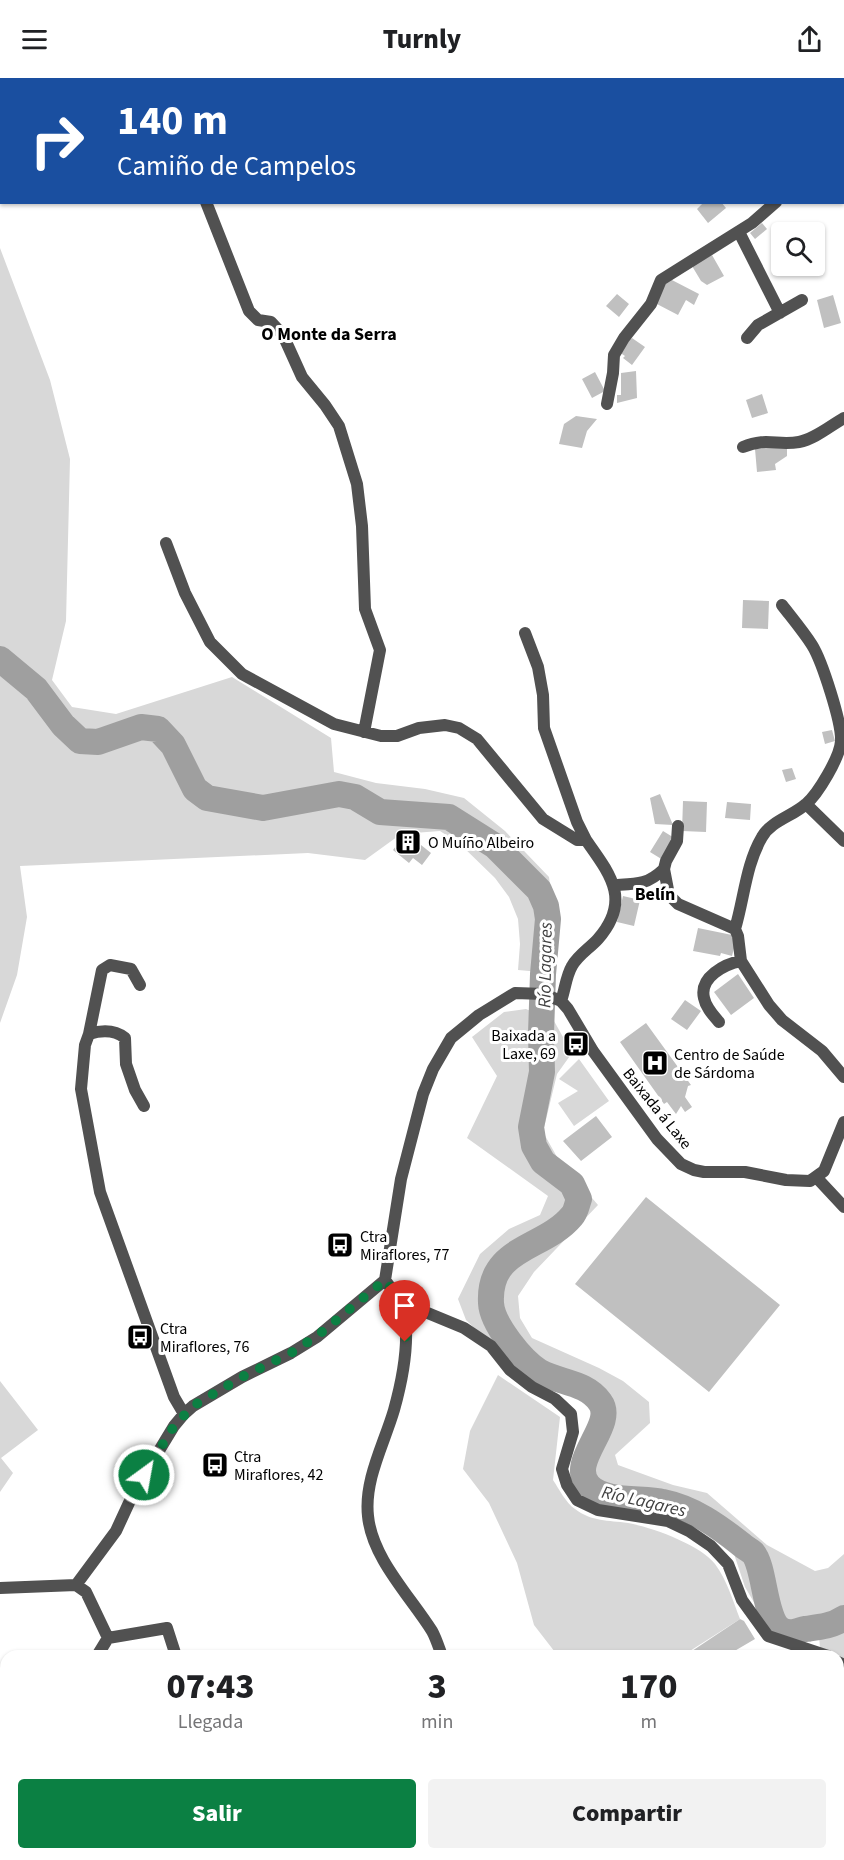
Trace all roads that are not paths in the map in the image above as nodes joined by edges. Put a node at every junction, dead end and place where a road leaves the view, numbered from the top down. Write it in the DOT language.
graph roads {
  1 [pos="207,204"];
  2 [pos="774,204"];
  3 [pos="739,232"];
  4 [pos="801,300"];
  5 [pos="780,313"];
  6 [pos="747,339"];
  7 [pos="607,404"];
  8 [pos="844,418"];
  9 [pos="743,447"];
  10 [pos="166,543"];
  11 [pos="782,605"];
  12 [pos="525,633"];
  13 [pos="364,732"];
  14 [pos="806,804"];
  15 [pos="678,826"];
  16 [pos="586,840"];
  17 [pos="844,841"];
  18 [pos="664,869"];
  19 [pos="615,885"];
  20 [pos="735,928"];
  21 [pos="741,961"];
  22 [pos="140,985"];
  23 [pos="558,1000"];
  24 [pos="719,1022"];
  25 [pos="89,1034"];
  26 [pos="844,1077"];
  27 [pos="144,1106"];
  28 [pos="844,1122"];
  29 [pos="817,1178"];
  30 [pos="844,1208"];
  31 [pos="385,1280"];
  32 [pos="401,1302"];
  33 [pos="184,1414"];
  34 [pos="76,1585"];
  35 [pos="0,1588"];
  36 [pos="108,1638"];
  37 [pos="101,1650"];
  38 [pos="174,1650"];
  39 [pos="440,1650"];
  40 [pos="810,1650"];
  1 -- 13 [label="street"];
  2 -- 3 [label="street"];
  3 -- 5 [label="street"];
  3 -- 7 [label="street"];
  4 -- 5 [label="street"];
  5 -- 6 [label="street"];
  8 -- 9 [label="street"];
  10 -- 13 [label="street"];
  11 -- 14 [label="street"];
  12 -- 16 [label="street"];
  13 -- 16 [label="street"];
  14 -- 17 [label="street"];
  14 -- 20 [label="street"];
  15 -- 18 [label="street"];
  16 -- 19 [label="street"];
  18 -- 19 [label="street"];
  18 -- 20 [label="street"];
  19 -- 23 [label="street"];
  20 -- 21 [label="street"];
  21 -- 24 [label="street"];
  21 -- 26 [label="street"];
  22 -- 25 [label="street"];
  23 -- 29 [label="street, Baixada á Laxe"];
  23 -- 31 [label="street"];
  25 -- 27 [label="street"];
  25 -- 33 [label="street"];
  28 -- 29 [label="street"];
  29 -- 30 [label="street"];
  31 -- 32 [label="street"];
  31 -- 33 [label="street"];
  32 -- 39 [label="street"];
  32 -- 40 [label="street"];
  33 -- 34 [label="street"];
  34 -- 35 [label="street"];
  34 -- 36 [label="street"];
  36 -- 37 [label="street"];
  36 -- 38 [label="street"];
}
